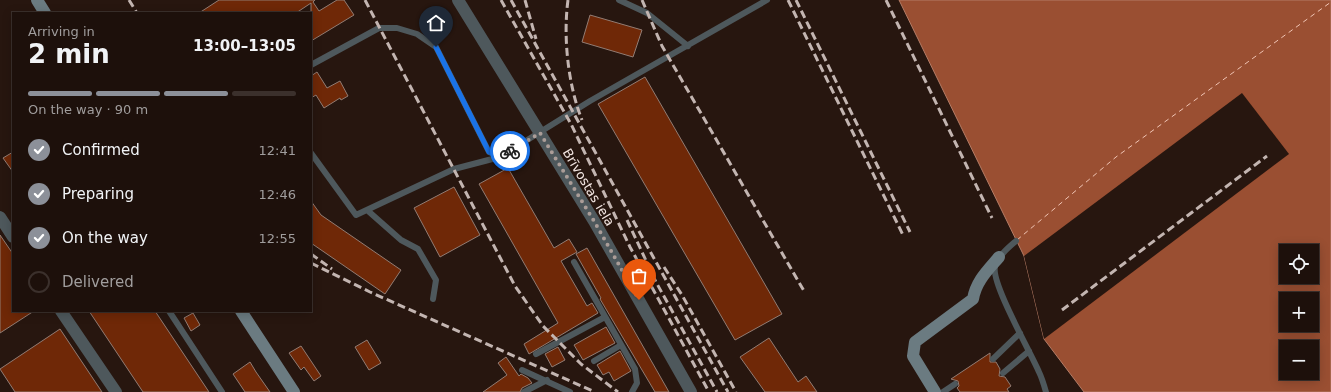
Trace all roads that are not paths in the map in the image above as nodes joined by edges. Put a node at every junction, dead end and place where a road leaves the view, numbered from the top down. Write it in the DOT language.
graph roads {
  1 [pos="37,0"];
  2 [pos="458,0"];
  3 [pos="619,0"];
  4 [pos="767,0"];
  5 [pos="44,12"];
  6 [pos="688,46"];
  7 [pos="312,64"];
  8 [pos="540,133"];
  9 [pos="312,154"];
  10 [pos="500,157"];
  11 [pos="367,210"];
  12 [pos="0,217"];
  13 [pos="12,235"];
  14 [pos="1016,241"];
  15 [pos="1000,257"];
  16 [pos="574,262"];
  17 [pos="433,299"];
  18 [pos="62,312"];
  19 [pos="170,312"];
  20 [pos="242,312"];
  21 [pos="605,316"];
  22 [pos="1020,333"];
  23 [pos="621,346"];
  24 [pos="1029,351"];
  25 [pos="536,354"];
  26 [pos="994,359"];
  27 [pos="594,361"];
  28 [pos="522,370"];
  29 [pos="1003,373"];
  30 [pos="547,380"];
  31 [pos="955,384"];
  32 [pos="116,392"];
  33 [pos="222,392"];
  34 [pos="294,392"];
  35 [pos="524,392"];
  36 [pos="570,392"];
  37 [pos="632,392"];
  38 [pos="691,392"];
  39 [pos="935,392"];
  40 [pos="943,392"];
  41 [pos="1046,392"];
  1 -- 5 [label="street"];
  2 -- 8 [label="street, Brīvostas iela"];
  3 -- 6 [label="lane"];
  4 -- 6 [label="lane"];
  6 -- 8 [label="lane"];
  7 -- 10 [label="lane"];
  8 -- 10 [label="lane"];
  8 -- 38 [label="street, Brīvostas iela"];
  9 -- 11 [label="lane"];
  10 -- 11 [label="lane"];
  11 -- 17 [label="lane"];
  12 -- 13 [label="street"];
  14 -- 15 [label="lane"];
  15 -- 22 [label="lane"];
  15 -- 39 [label="street"];
  16 -- 21 [label="lane"];
  18 -- 32 [label="street"];
  19 -- 33 [label="lane"];
  20 -- 34 [label="street"];
  21 -- 23 [label="lane"];
  21 -- 25 [label="lane"];
  22 -- 24 [label="lane"];
  22 -- 26 [label="lane"];
  23 -- 27 [label="lane"];
  23 -- 37 [label="lane"];
  24 -- 29 [label="lane"];
  24 -- 41 [label="lane"];
  28 -- 30 [label="lane"];
  30 -- 35 [label="lane"];
  30 -- 36 [label="lane"];
  31 -- 40 [label="lane"];
}
